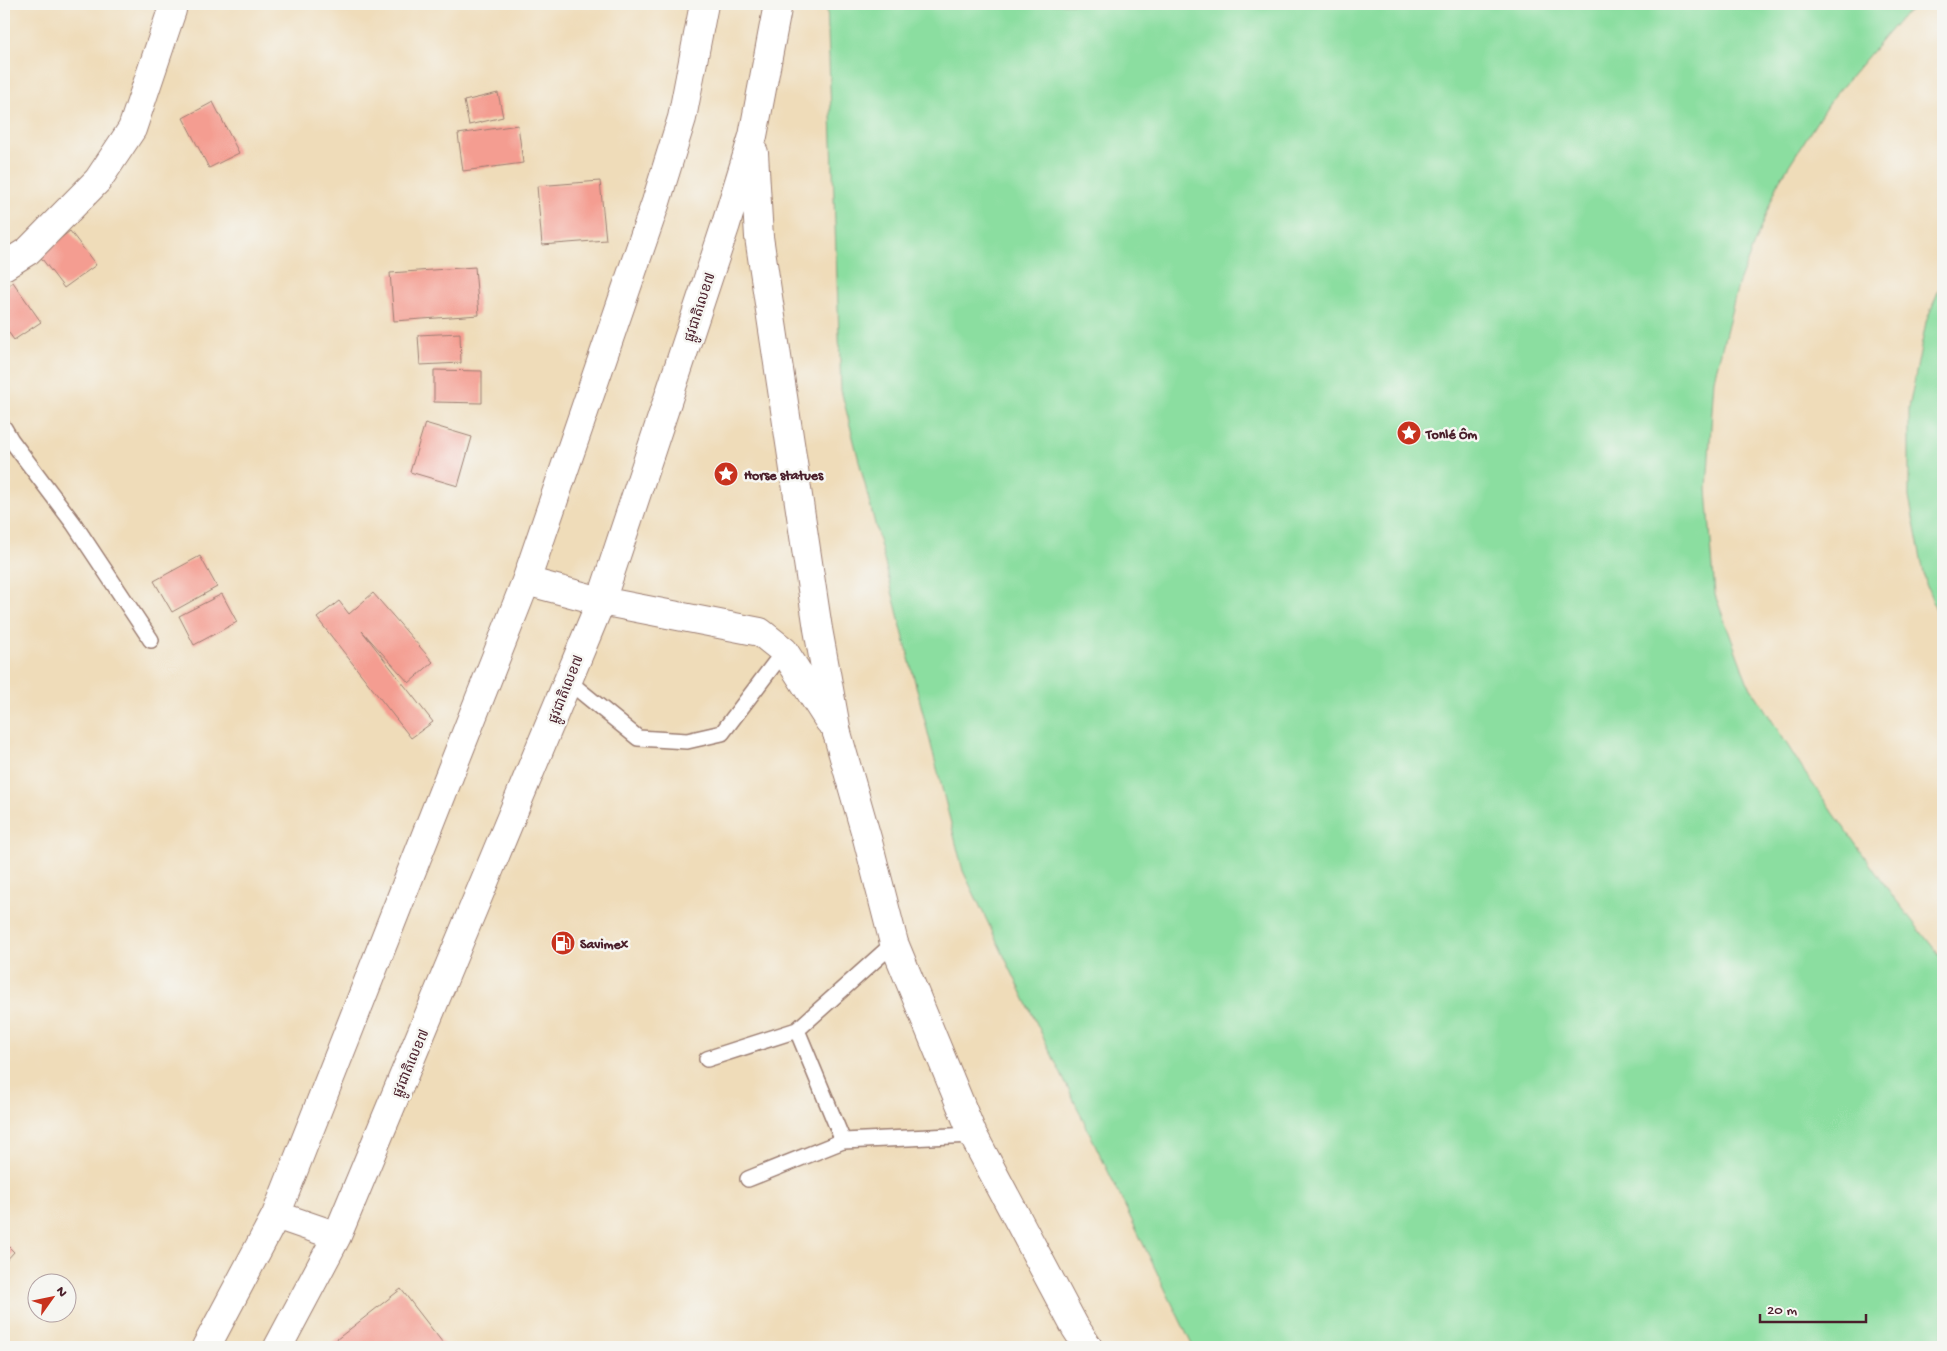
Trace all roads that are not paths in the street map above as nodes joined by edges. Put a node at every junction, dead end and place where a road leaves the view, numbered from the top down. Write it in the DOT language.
graph roads {
  1 [pos="172,4"];
  2 [pos="704,4"];
  3 [pos="778,4"];
  4 [pos="753,136"];
  5 [pos="4,266"];
  6 [pos="4,428"];
  7 [pos="526,581"];
  8 [pos="601,601"];
  9 [pos="151,640"];
  10 [pos="784,651"];
  11 [pos="568,680"];
  12 [pos="837,733"];
  13 [pos="894,943"];
  14 [pos="796,1030"];
  15 [pos="707,1059"];
  16 [pos="973,1135"];
  17 [pos="843,1141"];
  18 [pos="748,1178"];
  19 [pos="276,1215"];
  20 [pos="337,1236"];
  21 [pos="206,1347"];
  22 [pos="278,1347"];
  23 [pos="1088,1347"];
  1 -- 5 [label="main road"];
  2 -- 7 [label="main road"];
  3 -- 4 [label="main road, ផ្លូវជាតិលេខ៧"];
  4 -- 8 [label="main road, ផ្លូវជាតិលេខ៧"];
  4 -- 12 [label="main road"];
  6 -- 9 [label="lane"];
  7 -- 8 [label="main road"];
  7 -- 19 [label="main road"];
  8 -- 10 [label="main road"];
  8 -- 11 [label="main road, ផ្លូវជាតិលេខ៧"];
  10 -- 11 [label="lane"];
  10 -- 12 [label="main road"];
  11 -- 20 [label="main road, ផ្លូវជាតិលេខ៧"];
  12 -- 13 [label="main road"];
  13 -- 14 [label="lane"];
  13 -- 16 [label="main road"];
  14 -- 15 [label="lane"];
  14 -- 17 [label="lane"];
  16 -- 17 [label="lane"];
  16 -- 23 [label="main road"];
  17 -- 18 [label="lane"];
  19 -- 20 [label="main road"];
  19 -- 21 [label="main road"];
  20 -- 22 [label="main road, ផ្លូវជាតិលេខ៧"];
}
